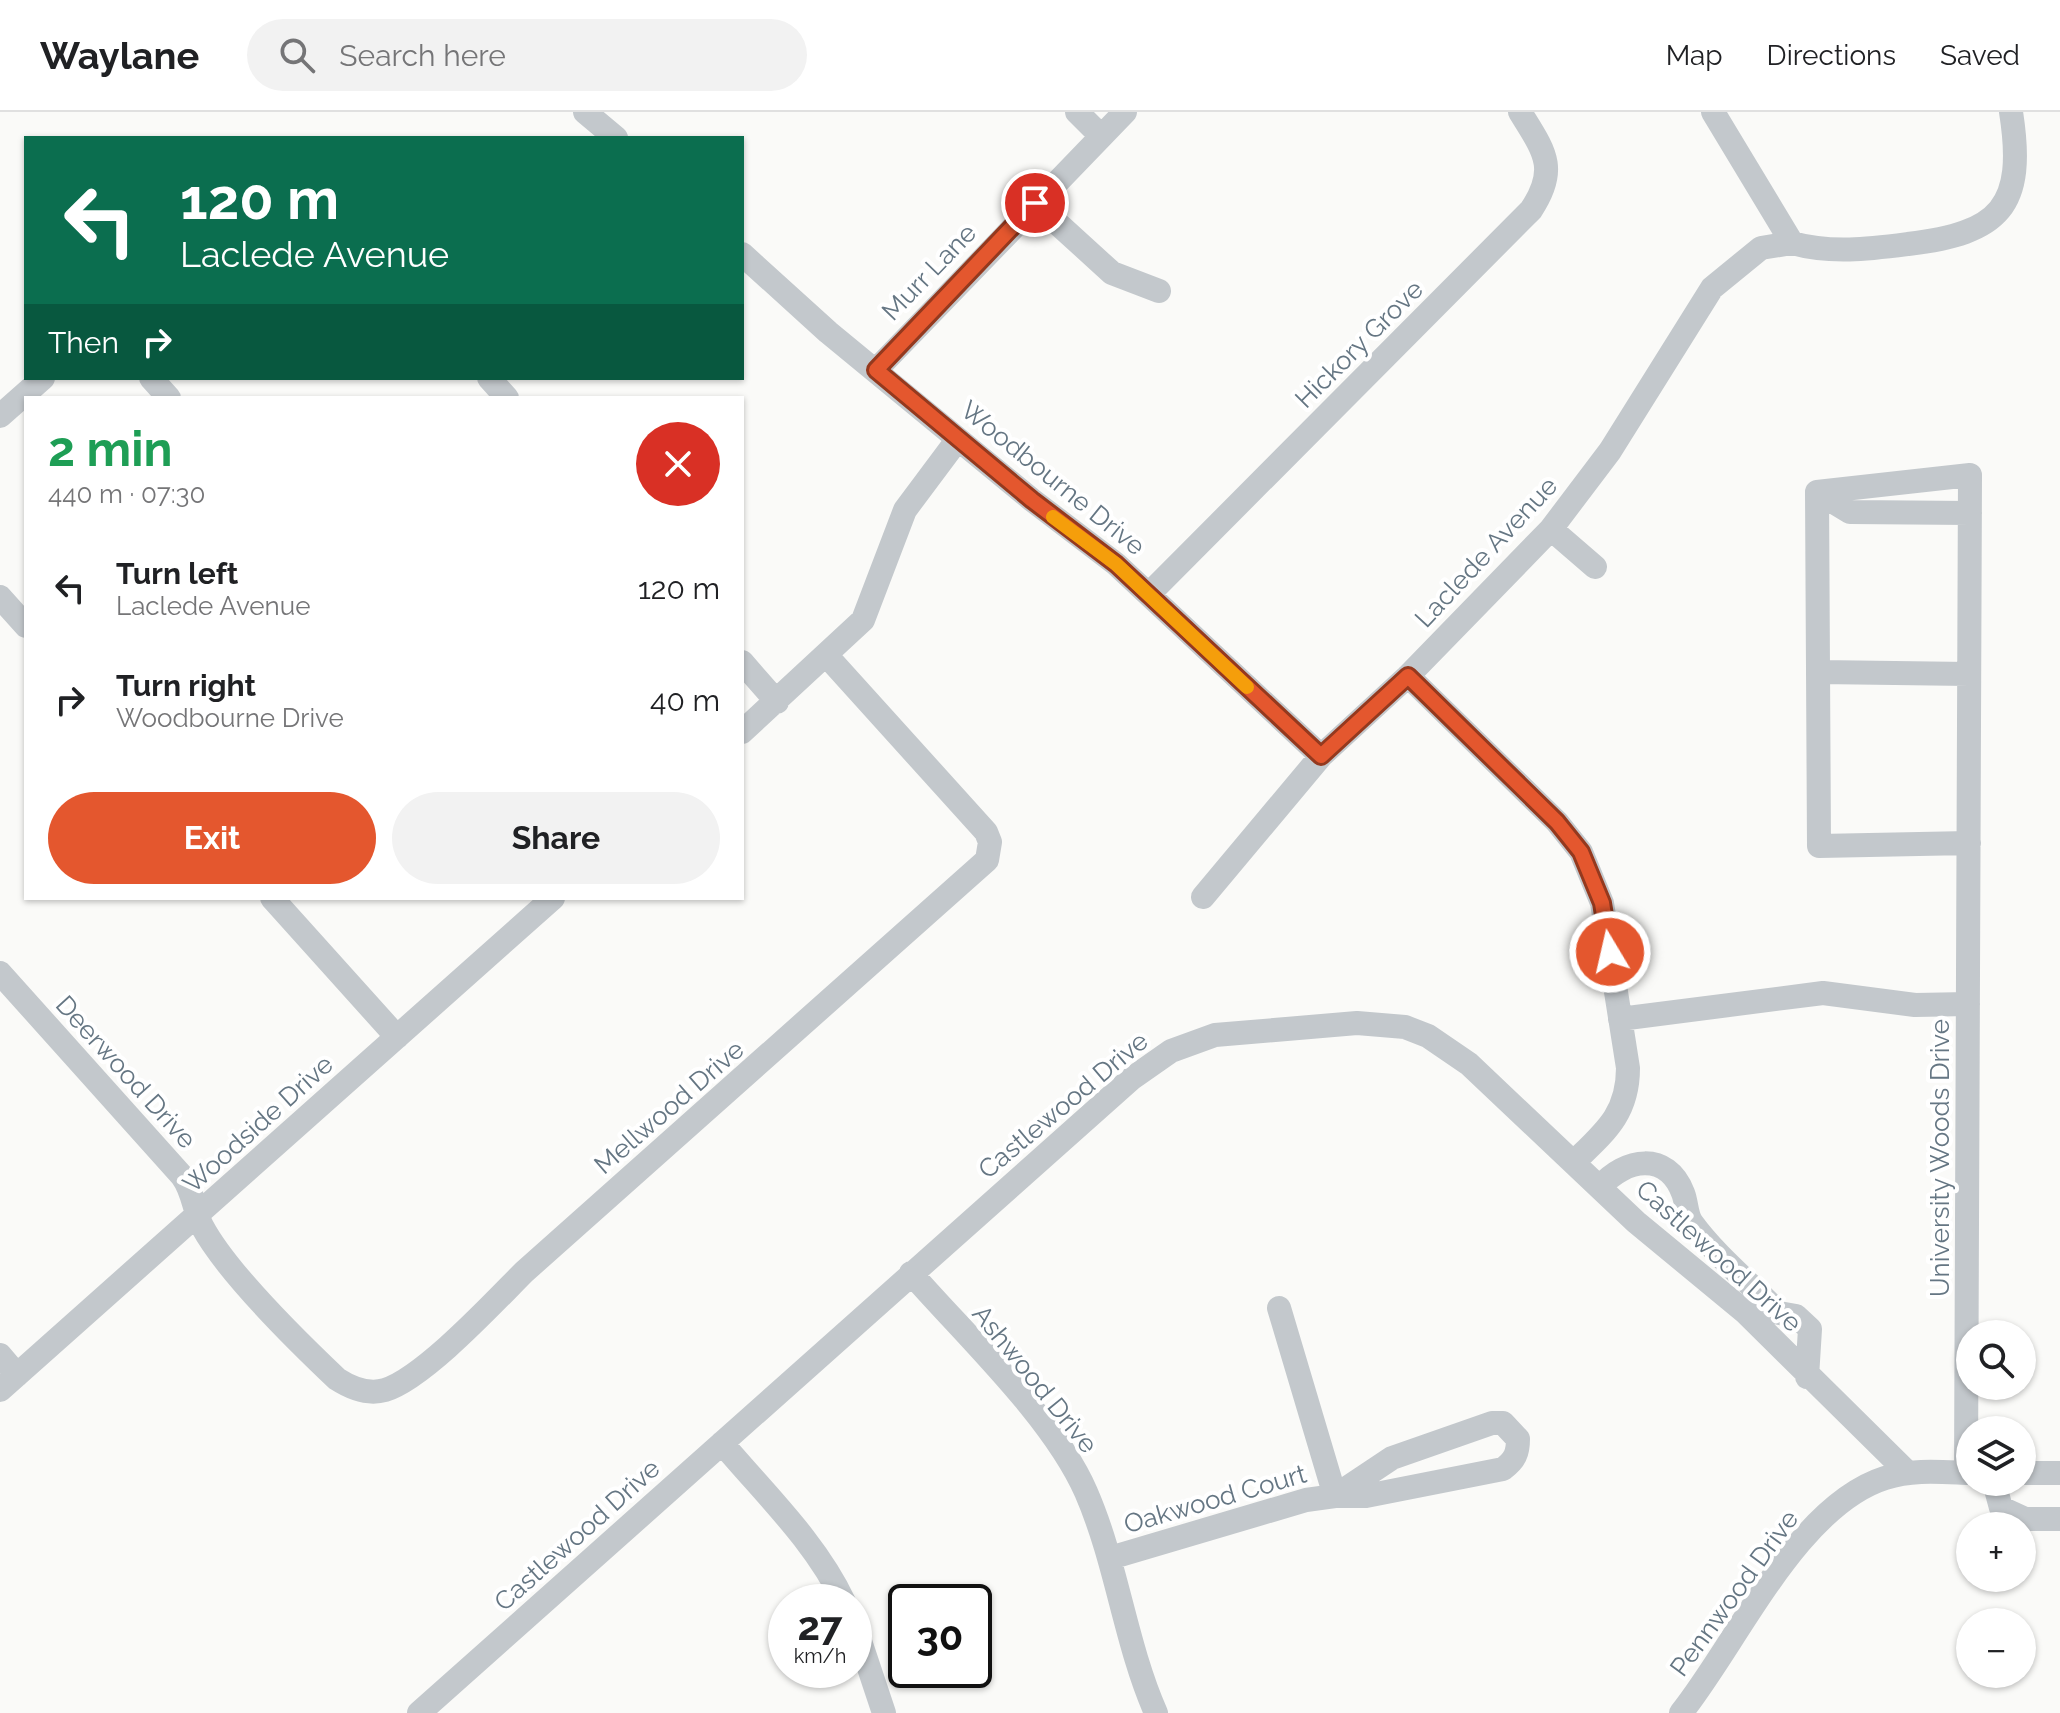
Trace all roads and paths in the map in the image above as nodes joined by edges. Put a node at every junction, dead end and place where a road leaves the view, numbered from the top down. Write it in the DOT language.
graph roads {
  1 [pos="585,112"];
  2 [pos="1077,112"];
  3 [pos="1125,112"];
  4 [pos="1520,112"];
  5 [pos="1713,112"];
  6 [pos="2011,112"];
  7 [pos="614,136"];
  8 [pos="1101,136"];
  9 [pos="1035,203"];
  10 [pos="1792,243"];
  11 [pos="744,256"];
  12 [pos="1159,291"];
  13 [pos="876,370"];
  14 [pos="41,380"];
  15 [pos="153,380"];
  16 [pos="491,380"];
  17 [pos="167,396"];
  18 [pos="505,396"];
  19 [pos="0,416"];
  20 [pos="958,439"];
  21 [pos="1817,492"];
  22 [pos="1970,513"];
  23 [pos="1551,529"];
  24 [pos="1595,567"];
  25 [pos="1149,594"];
  26 [pos="0,597"];
  27 [pos="24,624"];
  28 [pos="827,656"];
  29 [pos="744,664"];
  30 [pos="1820,672"];
  31 [pos="1969,674"];
  32 [pos="1408,676"];
  33 [pos="777,702"];
  34 [pos="744,730"];
  35 [pos="1321,756"];
  36 [pos="1969,843"];
  37 [pos="1203,897"];
  38 [pos="274,900"];
  39 [pos="551,900"];
  40 [pos="0,973"];
  41 [pos="1968,1004"];
  42 [pos="1620,1019"];
  43 [pos="397,1037"];
  44 [pos="1574,1162"];
  45 [pos="1600,1187"];
  46 [pos="198,1215"];
  47 [pos="911,1273"];
  48 [pos="1279,1308"];
  49 [pos="0,1355"];
  50 [pos="1807,1377"];
  51 [pos="9,1382"];
  52 [pos="1968,1416"];
  53 [pos="722,1443"];
  54 [pos="1907,1472"];
  55 [pos="1956,1473"];
  56 [pos="2036,1473"];
  57 [pos="2060,1473"];
  58 [pos="1335,1496"];
  59 [pos="1998,1496"];
  60 [pos="2060,1519"];
  61 [pos="1110,1558"];
  62 [pos="835,1584"];
  63 [pos="872,1677"];
  64 [pos="419,1713"];
  65 [pos="884,1713"];
  66 [pos="1156,1713"];
  67 [pos="1681,1713"];
  1 -- 7 [label="street"];
  2 -- 8 [label="street"];
  3 -- 8 [label="street, Murr Lane"];
  4 -- 25 [label="street, Hickory Grove"];
  5 -- 10 [label="street"];
  6 -- 10 [label="street"];
  8 -- 9 [label="street, Murr Lane"];
  9 -- 12 [label="street"];
  9 -- 13 [label="street, Murr Lane"];
  10 -- 23 [label="street, Laclede Avenue"];
  11 -- 13 [label="street, Woodbourne Drive"];
  13 -- 20 [label="street, Woodbourne Drive"];
  14 -- 19 [label="street"];
  15 -- 17 [label="street"];
  16 -- 18 [label="street"];
  20 -- 25 [label="street, Woodbourne Drive"];
  20 -- 28 [label="street"];
  21 -- 22 [label="street"];
  21 -- 22 [label="street, University Woods Drive"];
  21 -- 30 [label="street"];
  22 -- 31 [label="street, University Woods Drive"];
  23 -- 24 [label="street"];
  23 -- 32 [label="street, Laclede Avenue"];
  25 -- 35 [label="street, Woodbourne Drive"];
  26 -- 27 [label="street"];
  28 -- 33 [label="street"];
  28 -- 46 [label="street, Mellwood Drive"];
  29 -- 33 [label="street"];
  30 -- 31 [label="street"];
  30 -- 36 [label="street"];
  31 -- 36 [label="street, University Woods Drive"];
  32 -- 35 [label="street, Laclede Avenue"];
  32 -- 42 [label="street"];
  33 -- 34 [label="street"];
  35 -- 37 [label="street, Laclede Avenue"];
  36 -- 41 [label="street, University Woods Drive"];
  38 -- 43 [label="street"];
  39 -- 43 [label="street, Woodside Drive"];
  40 -- 46 [label="street, Deerwood Drive"];
  41 -- 42 [label="street"];
  41 -- 52 [label="street, University Woods Drive"];
  42 -- 44 [label="street"];
  43 -- 46 [label="street, Woodside Drive"];
  44 -- 45 [label="street, Castlewood Drive"];
  44 -- 47 [label="street, Castlewood Drive"];
  45 -- 50 [label="street, Castlewood Drive"];
  45 -- 50 [label="street"];
  46 -- 51 [label="street, Woodside Drive"];
  47 -- 53 [label="street, Castlewood Drive"];
  47 -- 61 [label="street, Ashwood Drive"];
  48 -- 58 [label="street"];
  49 -- 51 [label="street"];
  50 -- 54 [label="street, Castlewood Drive"];
  53 -- 62 [label="street"];
  53 -- 64 [label="street, Castlewood Drive"];
  54 -- 55 [label="street, Pennwood Drive"];
  54 -- 67 [label="street, Pennwood Drive"];
  56 -- 57 [label="street"];
  58 -- 58 [label="street, Oakwood Court"];
  58 -- 61 [label="street, Oakwood Court"];
  59 -- 60 [label="street"];
  61 -- 66 [label="street, Ashwood Drive"];
  63 -- 65 [label="street"];
}
